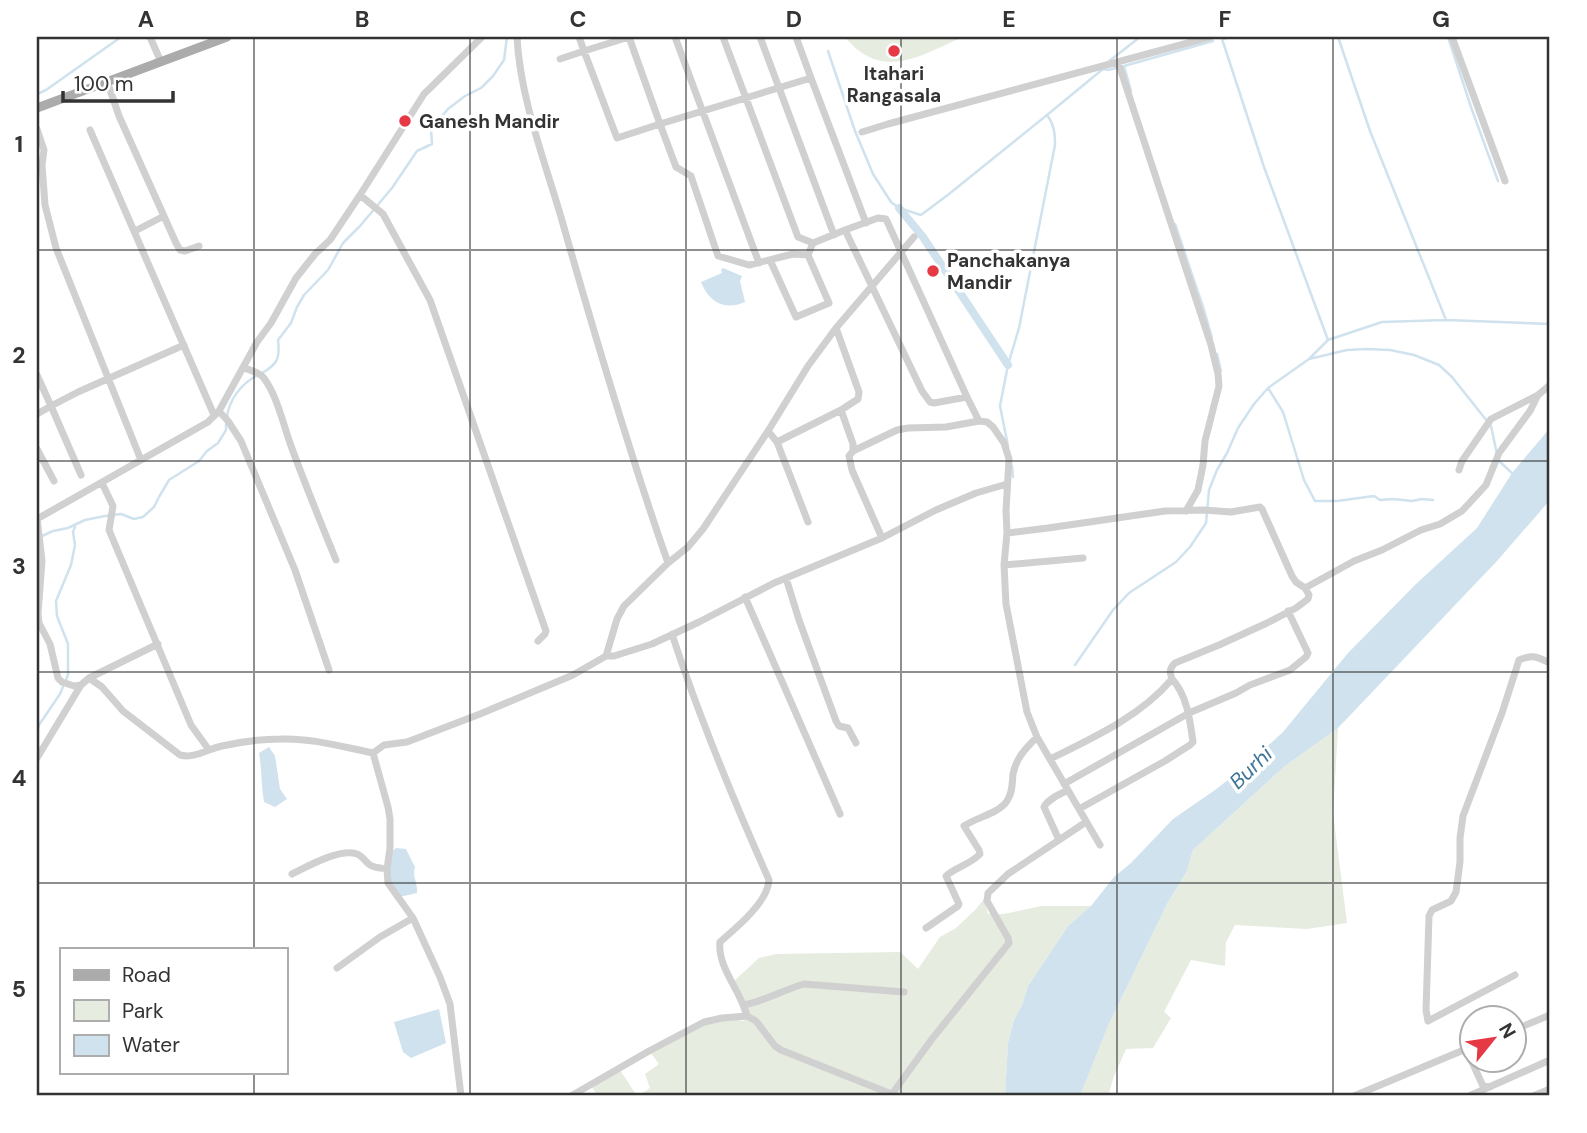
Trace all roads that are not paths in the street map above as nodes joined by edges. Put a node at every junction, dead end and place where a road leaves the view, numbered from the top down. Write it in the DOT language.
graph roads {
  1 [pos="150,37"];
  2 [pos="227,37"];
  3 [pos="482,37"];
  4 [pos="517,37"];
  5 [pos="579,37"];
  6 [pos="675,37"];
  7 [pos="723,37"];
  8 [pos="760,37"];
  9 [pos="796,37"];
  10 [pos="1210,37"];
  11 [pos="1452,37"];
  12 [pos="584,51"];
  13 [pos="560,59"];
  14 [pos="161,62"];
  15 [pos="1118,62"];
  16 [pos="811,78"];
  17 [pos="107,82"];
  18 [pos="779,88"];
  19 [pos="745,98"];
  20 [pos="37,108"];
  21 [pos="703,111"];
  22 [pos="660,124"];
  23 [pos="37,129"];
  24 [pos="90,130"];
  25 [pos="862,132"];
  26 [pos="1505,181"];
  27 [pos="360,195"];
  28 [pos="164,216"];
  29 [pos="866,223"];
  30 [pos="845,230"];
  31 [pos="135,231"];
  32 [pos="834,235"];
  33 [pos="798,237"];
  34 [pos="914,237"];
  35 [pos="813,243"];
  36 [pos="200,246"];
  37 [pos="901,251"];
  38 [pos="793,254"];
  39 [pos="808,255"];
  40 [pos="770,260"];
  41 [pos="759,263"];
  42 [pos="872,286"];
  43 [pos="835,328"];
  44 [pos="184,345"];
  45 [pos="243,368"];
  46 [pos="37,375"];
  47 [pos="108,379"];
  48 [pos="1550,385"];
  49 [pos="1538,395"];
  50 [pos="967,397"];
  51 [pos="51,406"];
  52 [pos="841,410"];
  53 [pos="37,414"];
  54 [pos="222,416"];
  55 [pos="979,421"];
  56 [pos="768,431"];
  57 [pos="777,442"];
  58 [pos="37,449"];
  59 [pos="853,451"];
  60 [pos="141,460"];
  61 [pos="1459,470"];
  62 [pos="81,475"];
  63 [pos="54,481"];
  64 [pos="102,483"];
  65 [pos="1007,484"];
  66 [pos="1186,511"];
  67 [pos="37,519"];
  68 [pos="808,522"];
  69 [pos="1007,533"];
  70 [pos="881,538"];
  71 [pos="1083,558"];
  72 [pos="336,560"];
  73 [pos="668,563"];
  74 [pos="1004,565"];
  75 [pos="786,578"];
  76 [pos="1305,588"];
  77 [pos="745,597"];
  78 [pos="1288,611"];
  79 [pos="672,634"];
  80 [pos="538,641"];
  81 [pos="158,644"];
  82 [pos="606,656"];
  83 [pos="1550,663"];
  84 [pos="329,670"];
  85 [pos="89,678"];
  86 [pos="1172,679"];
  87 [pos="80,685"];
  88 [pos="1189,713"];
  89 [pos="1037,737"];
  90 [pos="856,743"];
  91 [pos="209,750"];
  92 [pos="373,753"];
  93 [pos="37,758"];
  94 [pos="1050,759"];
  95 [pos="1066,787"];
  96 [pos="1079,809"];
  97 [pos="840,814"];
  98 [pos="1086,822"];
  99 [pos="1059,840"];
  100 [pos="1100,845"];
  101 [pos="387,869"];
  102 [pos="292,874"];
  103 [pos="413,918"];
  104 [pos="926,928"];
  105 [pos="337,968"];
  106 [pos="1515,975"];
  107 [pos="904,992"];
  108 [pos="744,1006"];
  109 [pos="1550,1015"];
  110 [pos="747,1016"];
  111 [pos="1528,1024"];
  112 [pos="1458,1053"];
  113 [pos="1550,1060"];
  114 [pos="1479,1074"];
  115 [pos="1490,1087"];
  116 [pos="1550,1089"];
  117 [pos="894,1095"];
  118 [pos="461,1096"];
  119 [pos="570,1096"];
  120 [pos="1354,1096"];
  121 [pos="1469,1096"];
  122 [pos="1533,1096"];
  1 -- 14 [label="street"];
  2 -- 14 [label="main road"];
  3 -- 27 [label="street"];
  4 -- 73 [label="street"];
  5 -- 12 [label="street"];
  6 -- 21 [label="street"];
  7 -- 19 [label="street"];
  8 -- 18 [label="street"];
  9 -- 16 [label="street"];
  10 -- 15 [label="street"];
  11 -- 26 [label="street"];
  12 -- 13 [label="street"];
  12 -- 22 [label="street"];
  12 -- 22 [label="street"];
  14 -- 17 [label="main road"];
  15 -- 25 [label="street"];
  15 -- 66 [label="street"];
  16 -- 18 [label="street"];
  16 -- 29 [label="street"];
  17 -- 20 [label="main road"];
  17 -- 28 [label="street"];
  18 -- 19 [label="street"];
  18 -- 32 [label="street"];
  19 -- 21 [label="street"];
  19 -- 33 [label="street"];
  21 -- 22 [label="street"];
  21 -- 41 [label="street"];
  22 -- 41 [label="street"];
  23 -- 47 [label="street"];
  24 -- 31 [label="street"];
  27 -- 45 [label="street"];
  27 -- 80 [label="street"];
  28 -- 31 [label="street"];
  28 -- 36 [label="street"];
  29 -- 30 [label="street"];
  29 -- 37 [label="street"];
  30 -- 32 [label="street"];
  30 -- 42 [label="street"];
  31 -- 44 [label="street"];
  32 -- 35 [label="street"];
  33 -- 35 [label="street"];
  33 -- 38 [label="street"];
  34 -- 37 [label="street"];
  35 -- 39 [label="street"];
  37 -- 42 [label="street"];
  37 -- 50 [label="street"];
  38 -- 39 [label="street"];
  38 -- 40 [label="street"];
  39 -- 40 [label="street"];
  40 -- 41 [label="street"];
  42 -- 43 [label="street"];
  42 -- 50 [label="street"];
  43 -- 52 [label="street"];
  43 -- 56 [label="street"];
  44 -- 47 [label="street"];
  44 -- 54 [label="street"];
  45 -- 54 [label="street"];
  45 -- 72 [label="street"];
  46 -- 51 [label="street"];
  47 -- 51 [label="street"];
  47 -- 60 [label="street"];
  48 -- 49 [label="street"];
  49 -- 61 [label="street"];
  49 -- 76 [label="street"];
  50 -- 55 [label="street"];
  51 -- 53 [label="street"];
  51 -- 62 [label="street"];
  52 -- 57 [label="street"];
  52 -- 59 [label="street"];
  54 -- 60 [label="street"];
  54 -- 84 [label="street"];
  55 -- 59 [label="street"];
  55 -- 65 [label="street"];
  56 -- 57 [label="street"];
  56 -- 73 [label="street"];
  57 -- 68 [label="street"];
  58 -- 63 [label="street"];
  59 -- 70 [label="street"];
  60 -- 64 [label="street"];
  64 -- 67 [label="street"];
  64 -- 81 [label="street"];
  65 -- 69 [label="street"];
  65 -- 70 [label="street"];
  66 -- 69 [label="street"];
  66 -- 76 [label="street"];
  67 -- 87 [label="street"];
  69 -- 74 [label="street"];
  70 -- 75 [label="street"];
  71 -- 74 [label="street"];
  73 -- 82 [label="street"];
  74 -- 89 [label="street"];
  75 -- 77 [label="street"];
  75 -- 90 [label="street"];
  76 -- 78 [label="street"];
  77 -- 79 [label="street"];
  77 -- 97 [label="street"];
  78 -- 86 [label="street"];
  78 -- 88 [label="street"];
  79 -- 82 [label="street"];
  79 -- 108 [label="street"];
  81 -- 85 [label="street"];
  81 -- 91 [label="street"];
  82 -- 92 [label="street"];
  83 -- 106 [label="street"];
  85 -- 87 [label="street"];
  85 -- 91 [label="street"];
  86 -- 88 [label="street"];
  86 -- 94 [label="street"];
  87 -- 93 [label="street"];
  88 -- 95 [label="street"];
  88 -- 96 [label="street"];
  89 -- 94 [label="street"];
  89 -- 104 [label="street"];
  91 -- 92 [label="street"];
  92 -- 101 [label="street"];
  94 -- 95 [label="street"];
  95 -- 96 [label="street"];
  95 -- 99 [label="street"];
  96 -- 98 [label="street"];
  98 -- 99 [label="street"];
  98 -- 100 [label="street"];
  99 -- 117 [label="street"];
  101 -- 102 [label="street"];
  101 -- 103 [label="street"];
  103 -- 105 [label="street"];
  103 -- 118 [label="street"];
  107 -- 108 [label="street"];
  108 -- 110 [label="street"];
  109 -- 111 [label="street"];
  110 -- 117 [label="street"];
  110 -- 119 [label="street"];
  112 -- 120 [label="street"];
  113 -- 115 [label="street"];
  114 -- 115 [label="street"];
  115 -- 121 [label="street"];
  116 -- 122 [label="street"];
}
